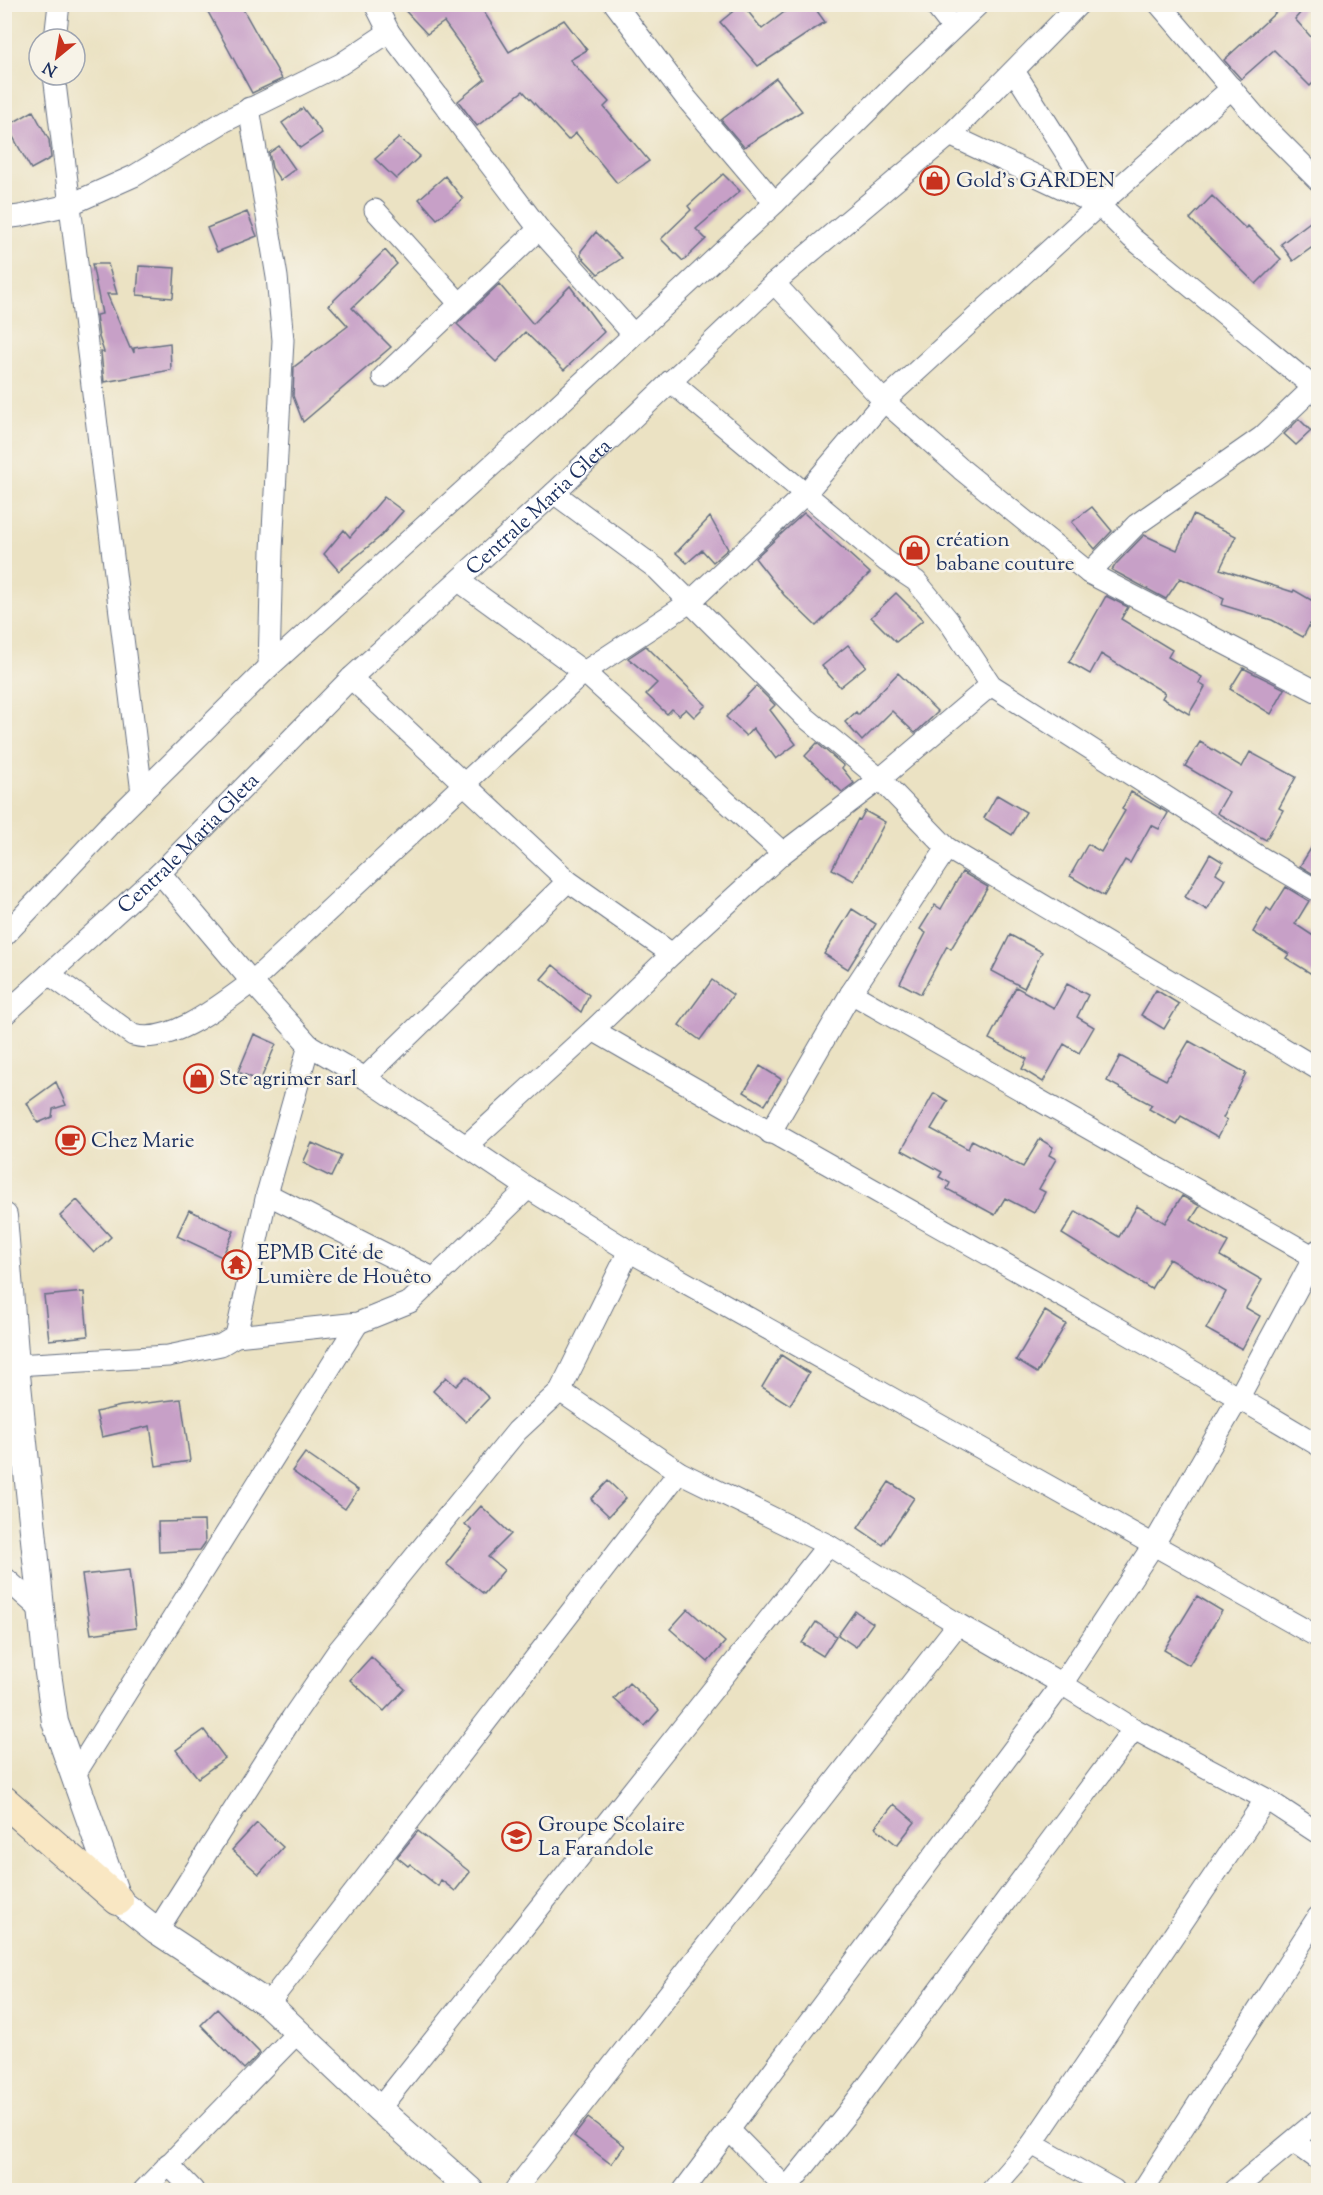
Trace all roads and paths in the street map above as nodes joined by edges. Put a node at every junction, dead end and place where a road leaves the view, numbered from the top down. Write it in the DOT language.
graph roads {
  1 [pos="59,4"];
  2 [pos="375,4"];
  3 [pos="615,4"];
  4 [pos="934,4"];
  5 [pos="979,4"];
  6 [pos="1079,4"];
  7 [pos="1159,4"];
  8 [pos="56,27"];
  9 [pos="953,28"];
  10 [pos="389,32"];
  11 [pos="1014,71"];
  12 [pos="55,87"];
  13 [pos="1232,88"];
  14 [pos="249,108"];
  15 [pos="950,135"];
  16 [pos="1318,180"];
  17 [pos="775,203"];
  18 [pos="69,205"];
  19 [pos="1099,205"];
  20 [pos="375,210"];
  21 [pos="4,218"];
  22 [pos="539,229"];
  23 [pos="774,283"];
  24 [pos="460,304"];
  25 [pos="633,334"];
  26 [pos="383,377"];
  27 [pos="670,381"];
  28 [pos="1316,389"];
  29 [pos="884,401"];
  30 [pos="554,493"];
  31 [pos="805,494"];
  32 [pos="1089,573"];
  33 [pos="459,581"];
  34 [pos="690,602"];
  35 [pos="269,667"];
  36 [pos="584,672"];
  37 [pos="351,678"];
  38 [pos="991,685"];
  39 [pos="1318,692"];
  40 [pos="880,779"];
  41 [pos="463,784"];
  42 [pos="142,793"];
  43 [pos="946,848"];
  44 [pos="783,853"];
  45 [pos="160,873"];
  46 [pos="568,881"];
  47 [pos="1318,891"];
  48 [pos="4,936"];
  49 [pos="672,954"];
  50 [pos="50,974"];
  51 [pos="252,982"];
  52 [pos="851,993"];
  53 [pos="4,1015"];
  54 [pos="593,1030"];
  55 [pos="309,1045"];
  56 [pos="1318,1069"];
  57 [pos="365,1078"];
  58 [pos="770,1133"];
  59 [pos="466,1146"];
  60 [pos="528,1188"];
  61 [pos="267,1194"];
  62 [pos="4,1216"];
  63 [pos="629,1251"];
  64 [pos="1317,1255"];
  65 [pos="435,1279"];
  66 [pos="358,1323"];
  67 [pos="236,1335"];
  68 [pos="16,1365"];
  69 [pos="560,1390"];
  70 [pos="1239,1397"];
  71 [pos="1318,1444"];
  72 [pos="678,1472"];
  73 [pos="1154,1544"];
  74 [pos="828,1545"];
  75 [pos="4,1577"];
  76 [pos="41,1610"];
  77 [pos="958,1624"];
  78 [pos="1318,1637"];
  79 [pos="1062,1684"];
  80 [pos="1134,1729"];
  81 [pos="74,1776"];
  82 [pos="1266,1799"];
  83 [pos="4,1801"];
  84 [pos="1318,1833"];
  85 [pos="118,1900"];
  86 [pos="1318,1917"];
  87 [pos="157,1931"];
  88 [pos="268,2004"];
  89 [pos="298,2032"];
  90 [pos="379,2109"];
  91 [pos="1318,2121"];
  92 [pos="729,2130"];
  93 [pos="1294,2142"];
  94 [pos="1032,2144"];
  95 [pos="1318,2159"];
  96 [pos="168,2164"];
  97 [pos="144,2190"];
  98 [pos="193,2190"];
  99 [pos="470,2190"];
  100 [pos="515,2190"];
  101 [pos="684,2190"];
  102 [pos="787,2190"];
  103 [pos="992,2190"];
  104 [pos="1114,2190"];
  105 [pos="1143,2190"];
  106 [pos="1234,2190"];
  1 -- 8 [label="street"];
  2 -- 10 [label="street"];
  3 -- 17 [label="street"];
  4 -- 9 [label="street"];
  5 -- 9 [label="street"];
  6 -- 11 [label="street, Centrale Maria Gleta"];
  7 -- 13 [label="street"];
  9 -- 17 [label="street"];
  10 -- 14 [label="street"];
  10 -- 22 [label="street"];
  11 -- 15 [label="street, Centrale Maria Gleta"];
  11 -- 19 [label="street"];
  12 -- 18 [label="street"];
  13 -- 16 [label="street"];
  13 -- 19 [label="street"];
  14 -- 18 [label="street"];
  14 -- 35 [label="street"];
  15 -- 19 [label="street"];
  15 -- 23 [label="street, Centrale Maria Gleta"];
  17 -- 25 [label="street"];
  18 -- 21 [label="street"];
  18 -- 42 [label="street"];
  19 -- 28 [label="street"];
  19 -- 29 [label="street"];
  20 -- 24 [label="street"];
  22 -- 24 [label="street"];
  22 -- 25 [label="street"];
  23 -- 27 [label="street, Centrale Maria Gleta"];
  23 -- 29 [label="street"];
  24 -- 26 [label="street"];
  25 -- 35 [label="street"];
  27 -- 30 [label="street, Centrale Maria Gleta"];
  27 -- 31 [label="street"];
  28 -- 32 [label="street"];
  29 -- 31 [label="street"];
  29 -- 32 [label="street"];
  30 -- 33 [label="street, Centrale Maria Gleta"];
  30 -- 34 [label="street"];
  31 -- 34 [label="street"];
  31 -- 38 [label="street"];
  32 -- 39 [label="street"];
  33 -- 36 [label="street"];
  33 -- 37 [label="street, Centrale Maria Gleta"];
  34 -- 36 [label="street"];
  34 -- 40 [label="street"];
  35 -- 42 [label="street"];
  36 -- 41 [label="street"];
  36 -- 44 [label="street"];
  37 -- 41 [label="street"];
  37 -- 45 [label="street, Centrale Maria Gleta"];
  38 -- 40 [label="street"];
  38 -- 47 [label="street"];
  40 -- 43 [label="street"];
  40 -- 44 [label="street"];
  41 -- 46 [label="street"];
  41 -- 51 [label="street"];
  42 -- 48 [label="street"];
  43 -- 52 [label="street"];
  43 -- 56 [label="street"];
  44 -- 49 [label="street"];
  45 -- 50 [label="street, Centrale Maria Gleta"];
  45 -- 51 [label="street"];
  46 -- 49 [label="street"];
  46 -- 57 [label="street"];
  49 -- 54 [label="street"];
  50 -- 51 [label="street"];
  50 -- 53 [label="street, Centrale Maria Gleta"];
  51 -- 55 [label="street"];
  52 -- 58 [label="street"];
  52 -- 64 [label="street"];
  54 -- 58 [label="street"];
  54 -- 59 [label="street"];
  55 -- 57 [label="street"];
  55 -- 61 [label="street"];
  57 -- 59 [label="street"];
  58 -- 70 [label="street"];
  59 -- 60 [label="street"];
  60 -- 63 [label="street"];
  60 -- 65 [label="street"];
  61 -- 65 [label="street"];
  61 -- 67 [label="street"];
  62 -- 68 [label="street"];
  63 -- 69 [label="street"];
  63 -- 73 [label="street"];
  64 -- 70 [label="street"];
  65 -- 66 [label="street"];
  66 -- 67 [label="street"];
  66 -- 81 [label="street"];
  67 -- 68 [label="street"];
  68 -- 76 [label="street"];
  69 -- 72 [label="street"];
  69 -- 87 [label="street"];
  70 -- 71 [label="street"];
  70 -- 73 [label="street"];
  72 -- 74 [label="street"];
  72 -- 88 [label="street"];
  73 -- 78 [label="street"];
  73 -- 79 [label="street"];
  74 -- 77 [label="street"];
  74 -- 90 [label="street"];
  75 -- 76 [label="street"];
  76 -- 81 [label="street"];
  77 -- 79 [label="street"];
  77 -- 100 [label="street"];
  79 -- 80 [label="street"];
  79 -- 92 [label="street"];
  80 -- 82 [label="street"];
  80 -- 102 [label="street"];
  81 -- 85 [label="street"];
  82 -- 84 [label="street"];
  82 -- 94 [label="street"];
  83 -- 85 [label="main road"];
  85 -- 87 [label="street"];
  86 -- 105 [label="street"];
  87 -- 88 [label="street"];
  88 -- 89 [label="street"];
  89 -- 90 [label="street"];
  89 -- 96 [label="street"];
  90 -- 99 [label="street"];
  91 -- 93 [label="street"];
  92 -- 101 [label="street"];
  92 -- 102 [label="street"];
  93 -- 95 [label="street"];
  93 -- 106 [label="street"];
  94 -- 103 [label="street"];
  94 -- 104 [label="street"];
  96 -- 97 [label="street"];
  96 -- 98 [label="street"];
}
